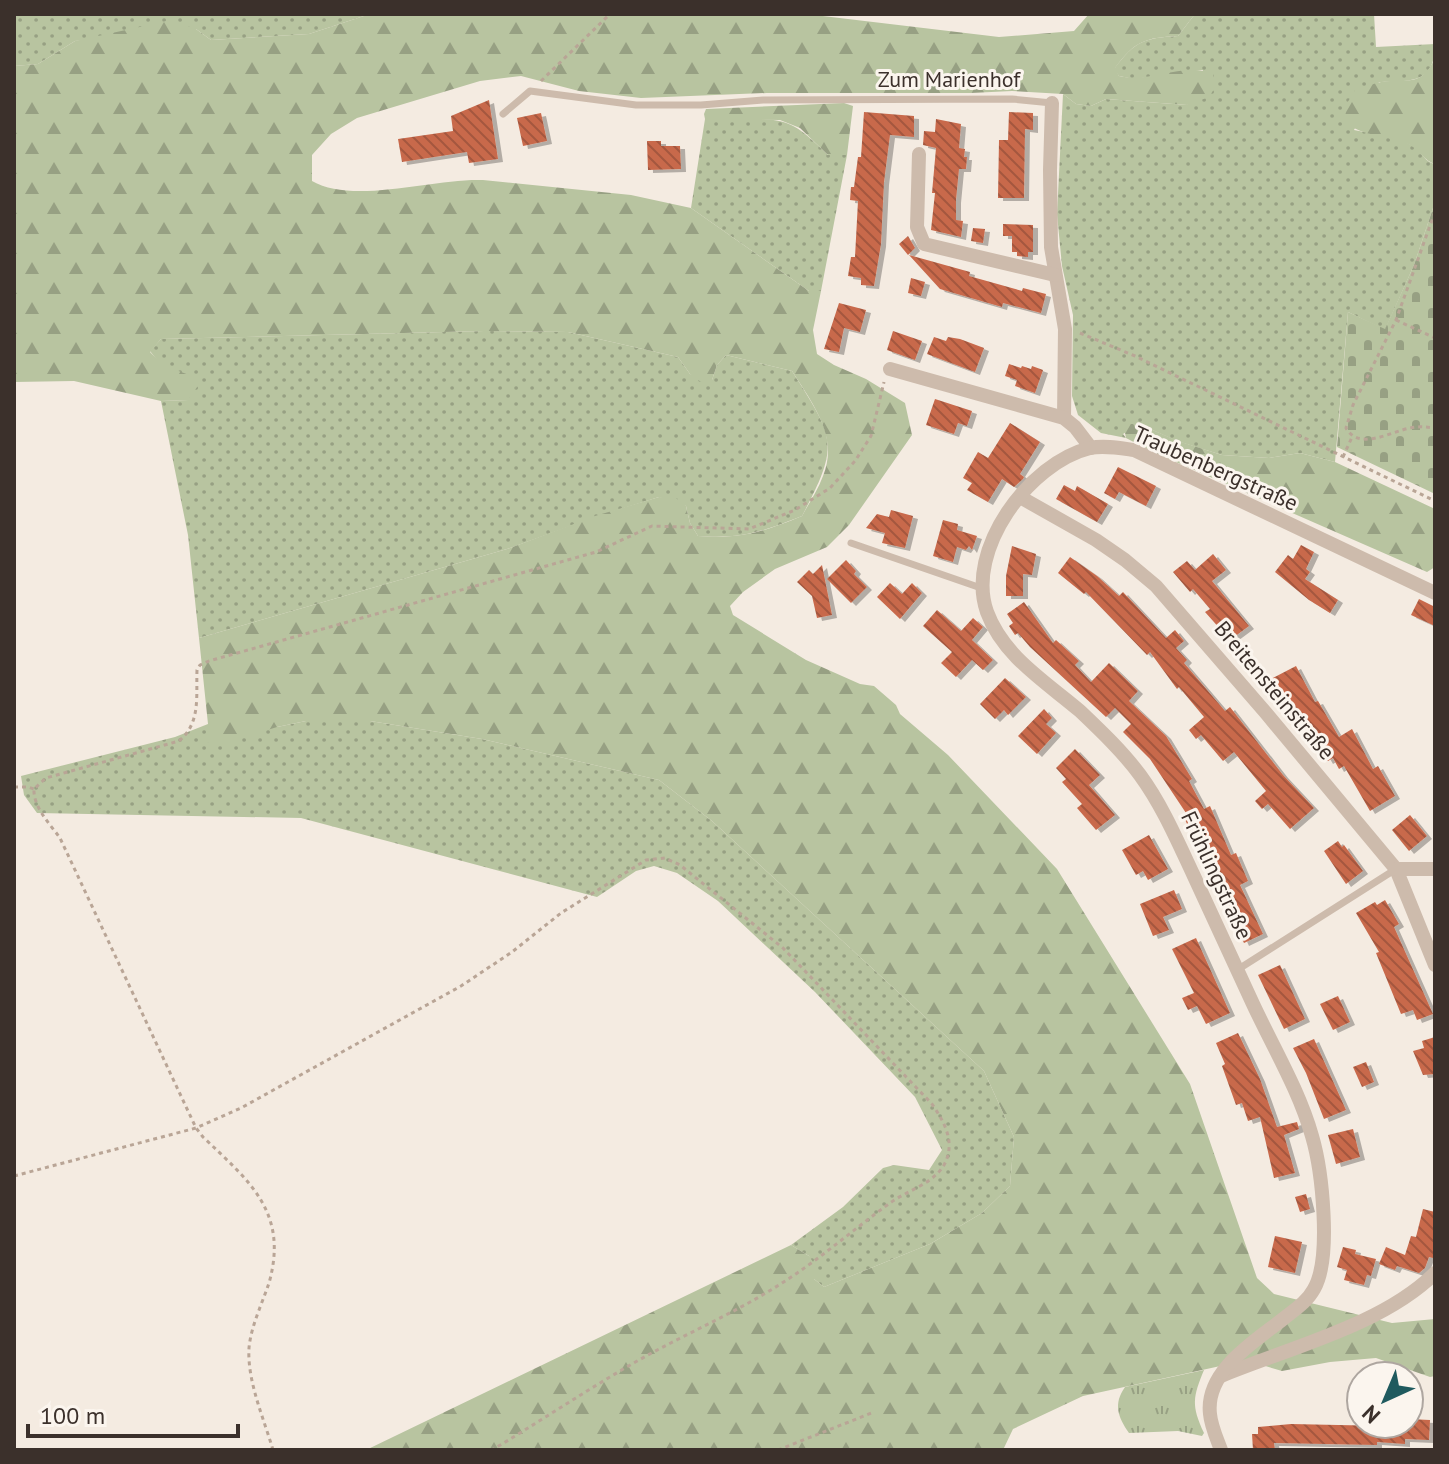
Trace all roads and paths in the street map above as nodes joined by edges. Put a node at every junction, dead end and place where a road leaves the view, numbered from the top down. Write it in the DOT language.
graph roads {
  1 [pos="610,14"];
  2 [pos="530,91"];
  3 [pos="1052,103"];
  4 [pos="503,114"];
  5 [pos="919,154"];
  6 [pos="1435,212"];
  7 [pos="1055,275"];
  8 [pos="1396,320"];
  9 [pos="1065,329"];
  10 [pos="1435,338"];
  11 [pos="890,369"];
  12 [pos="1064,418"];
  13 [pos="1435,428"];
  14 [pos="1352,437"];
  15 [pos="1091,448"];
  16 [pos="1343,457"];
  17 [pos="1020,497"];
  18 [pos="1435,501"];
  19 [pos="851,543"];
  20 [pos="981,588"];
  21 [pos="1435,593"];
  22 [pos="14,787"];
  23 [pos="34,789"];
  24 [pos="1396,869"];
  25 [pos="1435,869"];
  26 [pos="1435,965"];
  27 [pos="1237,970"];
  28 [pos="196,1128"];
  29 [pos="14,1176"];
  30 [pos="1435,1273"];
  31 [pos="1220,1376"];
  32 [pos="874,1412"];
  33 [pos="273,1450"];
  34 [pos="492,1450"];
  35 [pos="778,1450"];
  36 [pos="1221,1450"];
  1 -- 2 [label="path"];
  2 -- 3 [label="lane, Zum Marienhof"];
  2 -- 4 [label="lane"];
  3 -- 7 [label="street, Zum Marienhof"];
  5 -- 7 [label="street"];
  6 -- 8 [label="path"];
  7 -- 9 [label="street, Zum Marienhof"];
  8 -- 10 [label="path"];
  8 -- 14 [label="path"];
  9 -- 12 [label="street, Zum Marienhof"];
  9 -- 16 [label="path"];
  11 -- 12 [label="street"];
  11 -- 23 [label="path"];
  12 -- 15 [label="street"];
  13 -- 14 [label="path"];
  14 -- 16 [label="path"];
  15 -- 17 [label="street"];
  15 -- 21 [label="street, Traubenbergstraße"];
  16 -- 18 [label="path"];
  17 -- 20 [label="street"];
  17 -- 24 [label="street, Breitensteinstraße"];
  19 -- 20 [label="lane"];
  20 -- 27 [label="street, Frühlingstraße"];
  22 -- 23 [label="path"];
  23 -- 28 [label="path"];
  24 -- 25 [label="street"];
  24 -- 26 [label="street, Breitensteinstraße"];
  24 -- 27 [label="lane"];
  27 -- 31 [label="street, Frühlingstraße"];
  28 -- 29 [label="path"];
  28 -- 33 [label="path"];
  28 -- 34 [label="path"];
  30 -- 31 [label="street"];
  31 -- 36 [label="street"];
  32 -- 35 [label="path"];
}
